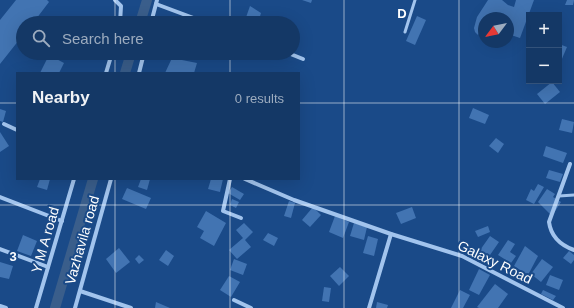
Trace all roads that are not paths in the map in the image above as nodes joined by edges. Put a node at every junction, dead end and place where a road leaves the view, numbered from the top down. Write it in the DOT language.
graph roads {
  1 [pos="115,0"];
  2 [pos="415,0"];
  3 [pos="156,2"];
  4 [pos="120,16"];
  5 [pos="153,16"];
  6 [pos="190,16"];
  7 [pos="405,32"];
  8 [pos="300,58"];
  9 [pos="303,59"];
  10 [pos="110,60"];
  11 [pos="142,60"];
  12 [pos="106,72"];
  13 [pos="139,72"];
  14 [pos="4,124"];
  15 [pos="16,130"];
  16 [pos="570,164"];
  17 [pos="74,180"];
  18 [pos="111,180"];
  19 [pos="230,180"];
  20 [pos="247,180"];
  21 [pos="574,195"];
  22 [pos="559,196"];
  23 [pos="0,197"];
  24 [pos="241,218"];
  25 [pos="62,221"];
  26 [pos="391,234"];
  27 [pos="0,249"];
  28 [pos="574,250"];
  29 [pos="48,267"];
  30 [pos="80,291"];
  31 [pos="234,300"];
  32 [pos="0,306"];
  33 [pos="558,307"];
  34 [pos="6,308"];
  35 [pos="36,308"];
  36 [pos="75,308"];
  37 [pos="131,308"];
  38 [pos="251,308"];
  39 [pos="369,308"];
  40 [pos="564,308"];
  1 -- 4 [label="street"];
  2 -- 7 [label="lane"];
  3 -- 5 [label="street"];
  3 -- 6 [label="street"];
  8 -- 9 [label="street"];
  10 -- 12 [label="street"];
  11 -- 13 [label="street"];
  14 -- 15 [label="street"];
  16 -- 22 [label="street"];
  17 -- 25 [label="street, Y M A road"];
  18 -- 30 [label="street, Vazhavila road"];
  19 -- 24 [label="street"];
  20 -- 26 [label="street, Galaxy Road"];
  21 -- 22 [label="lane"];
  22 -- 28 [label="street"];
  23 -- 25 [label="street"];
  25 -- 29 [label="street, Y M A road"];
  26 -- 33 [label="street, Galaxy Road"];
  26 -- 39 [label="street"];
  27 -- 29 [label="street"];
  29 -- 35 [label="street, Y M A road"];
  30 -- 36 [label="street, Vazhavila road"];
  30 -- 37 [label="street"];
  31 -- 38 [label="street"];
  32 -- 34 [label="street"];
  33 -- 40 [label="street, Galaxy Road"];
}
